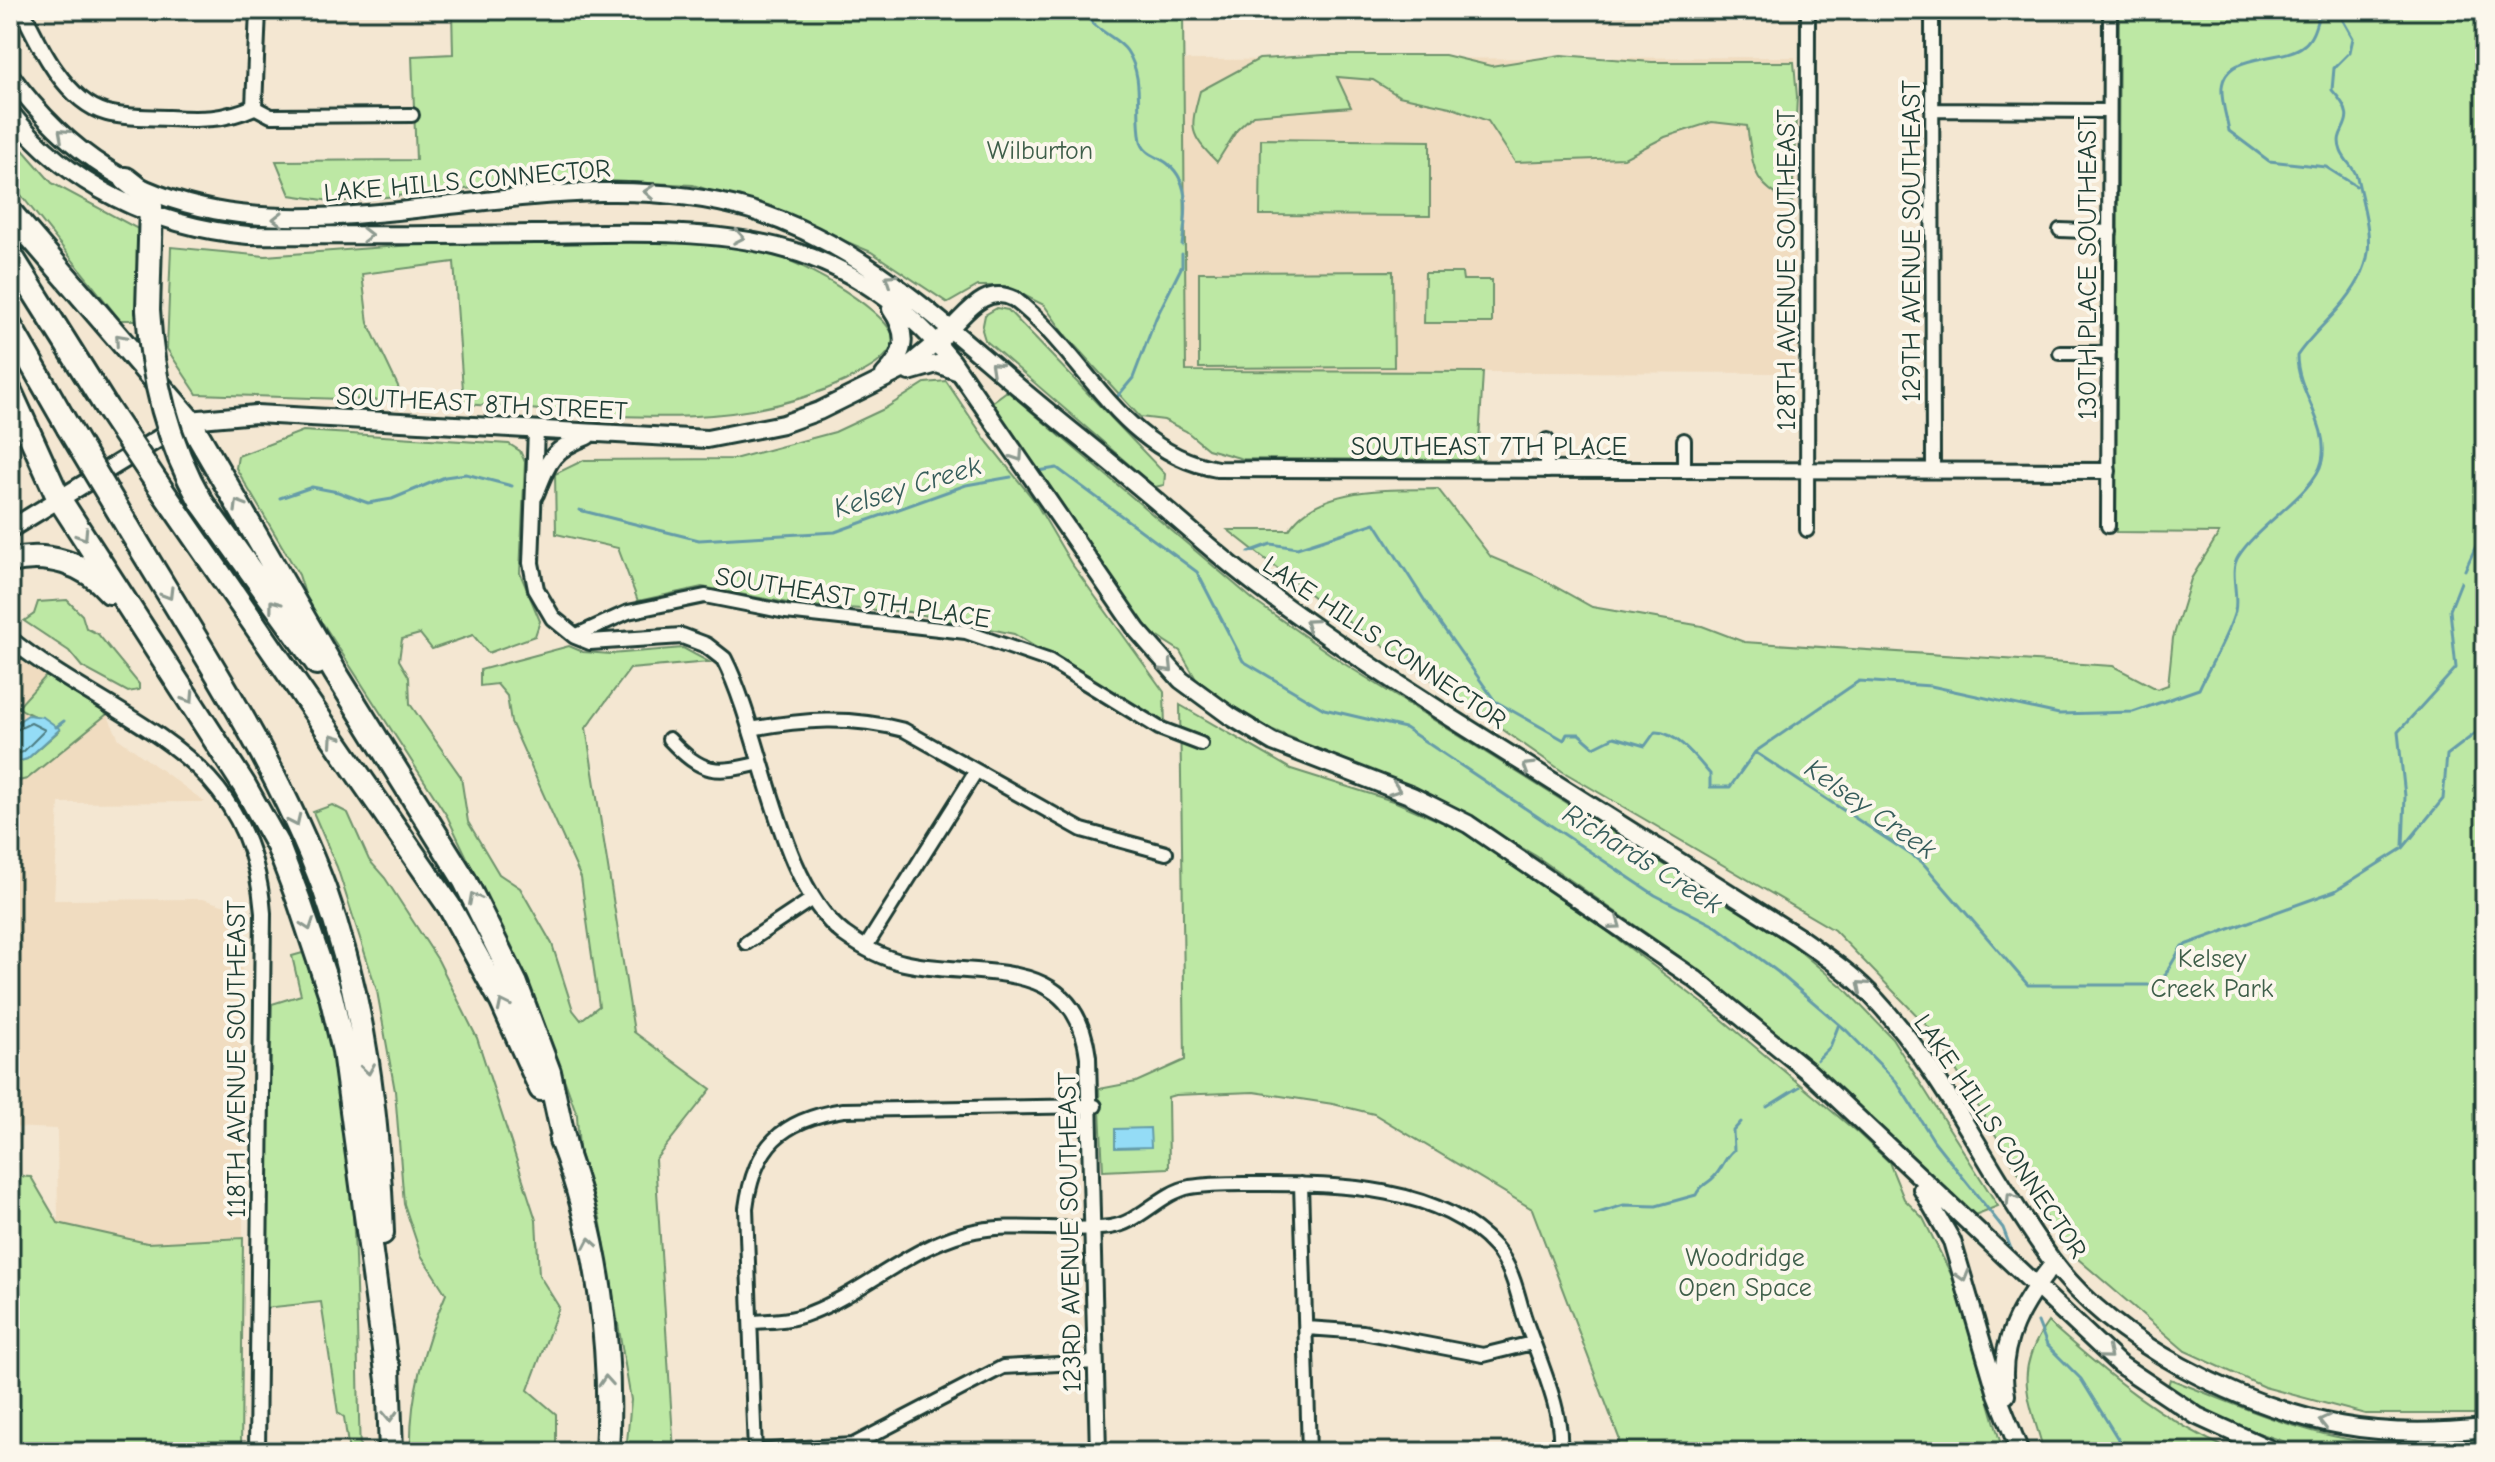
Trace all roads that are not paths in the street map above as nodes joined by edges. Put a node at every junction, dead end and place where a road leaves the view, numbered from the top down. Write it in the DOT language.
graph roads {
  1 [pos="22,10"];
  2 [pos="258,10"];
  3 [pos="1808,10"];
  4 [pos="1932,10"];
  5 [pos="2110,10"];
  6 [pos="10,75"];
  7 [pos="254,107"];
  8 [pos="1932,110"];
  9 [pos="2109,111"];
  10 [pos="10,112"];
  11 [pos="412,115"];
  12 [pos="126,179"];
  13 [pos="10,212"];
  14 [pos="152,221"];
  15 [pos="2060,230"];
  16 [pos="2110,232"];
  17 [pos="10,254"];
  18 [pos="884,298"];
  19 [pos="10,326"];
  20 [pos="952,327"];
  21 [pos="937,343"];
  22 [pos="2060,353"];
  23 [pos="2109,353"];
  24 [pos="962,374"];
  25 [pos="877,382"];
  26 [pos="10,391"];
  27 [pos="189,420"];
  28 [pos="536,430"];
  29 [pos="593,434"];
  30 [pos="1547,440"];
  31 [pos="1684,440"];
  32 [pos="1547,471"];
  33 [pos="1684,471"];
  34 [pos="1933,471"];
  35 [pos="2108,471"];
  36 [pos="1807,472"];
  37 [pos="535,494"];
  38 [pos="58,497"];
  39 [pos="2108,526"];
  40 [pos="10,529"];
  41 [pos="1807,530"];
  42 [pos="10,561"];
  43 [pos="575,636"];
  44 [pos="10,639"];
  45 [pos="153,642"];
  46 [pos="751,729"];
  47 [pos="669,739"];
  48 [pos="1201,744"];
  49 [pos="387,757"];
  50 [pos="761,763"];
  51 [pos="975,773"];
  52 [pos="1166,853"];
  53 [pos="812,899"];
  54 [pos="746,943"];
  55 [pos="865,948"];
  56 [pos="1092,1106"];
  57 [pos="567,1154"];
  58 [pos="1900,1159"];
  59 [pos="1301,1184"];
  60 [pos="1093,1227"];
  61 [pos="2054,1263"];
  62 [pos="2035,1288"];
  63 [pos="751,1322"];
  64 [pos="1307,1328"];
  65 [pos="1532,1343"];
  66 [pos="1096,1362"];
  67 [pos="388,1380"];
  68 [pos="2485,1428"];
  69 [pos="257,1452"];
  70 [pos="391,1452"];
  71 [pos="607,1452"];
  72 [pos="755,1452"];
  73 [pos="1098,1452"];
  74 [pos="1309,1452"];
  75 [pos="1559,1452"];
  76 [pos="2020,1452"];
  77 [pos="2276,1452"];
  1 -- 7 [label="street"];
  2 -- 7 [label="street"];
  3 -- 36 [label="street, 128TH AVENUE SOUTHEAST"];
  4 -- 8 [label="street, 129TH AVENUE SOUTHEAST"];
  5 -- 9 [label="street, 130TH PLACE SOUTHEAST"];
  12 -- 6 [label="main road, LAKE HILLS CONNECTOR, one-way"];
  7 -- 11 [label="street"];
  8 -- 9 [label="street"];
  8 -- 34 [label="street, 129TH AVENUE SOUTHEAST"];
  9 -- 16 [label="street, 130TH PLACE SOUTHEAST"];
  10 -- 14 [label="main road, LAKE HILLS CONNECTOR"];
  12 -- 14 [label="highway"];
  20 -- 12 [label="main road, LAKE HILLS CONNECTOR, one-way"];
  27 -- 13 [label="highway, one-way"];
  14 -- 18 [label="main road, LAKE HILLS CONNECTOR, one-way"];
  49 -- 14 [label="highway, one-way, bridge"];
  15 -- 16 [label="street"];
  16 -- 23 [label="street, 130TH PLACE SOUTHEAST"];
  57 -- 17 [label="highway, one-way, bridge"];
  18 -- 21 [label="main road, LAKE HILLS CONNECTOR"];
  18 -- 25 [label="main road"];
  19 -- 67 [label="highway, one-way, bridge"];
  20 -- 21 [label="main road, SOUTHEAST 8TH STREET"];
  20 -- 32 [label="street, SOUTHEAST 7TH PLACE"];
  61 -- 20 [label="main road, LAKE HILLS CONNECTOR, one-way"];
  21 -- 24 [label="main road, LAKE HILLS CONNECTOR"];
  21 -- 25 [label="main road, SOUTHEAST 8TH STREET"];
  22 -- 23 [label="street"];
  23 -- 35 [label="street, 130TH PLACE SOUTHEAST"];
  24 -- 25 [label="main road"];
  24 -- 58 [label="main road, LAKE HILLS CONNECTOR, one-way"];
  25 -- 29 [label="main road, SOUTHEAST 8TH STREET"];
  26 -- 38 [label="highway"];
  27 -- 28 [label="main road, SOUTHEAST 8TH STREET"];
  27 -- 38 [label="main road, SOUTHEAST 8TH STREET"];
  49 -- 27 [label="highway, one-way"];
  28 -- 29 [label="main road, SOUTHEAST 8TH STREET"];
  28 -- 37 [label="street"];
  29 -- 37 [label="main road"];
  30 -- 32 [label="street"];
  31 -- 33 [label="street"];
  32 -- 33 [label="street, SOUTHEAST 7TH PLACE"];
  33 -- 36 [label="street, SOUTHEAST 7TH PLACE"];
  34 -- 35 [label="street, SOUTHEAST 7TH PLACE"];
  34 -- 36 [label="street, SOUTHEAST 7TH PLACE"];
  35 -- 39 [label="street, 130TH PLACE SOUTHEAST"];
  36 -- 41 [label="street, 128TH AVENUE SOUTHEAST"];
  37 -- 43 [label="street"];
  38 -- 40 [label="main road, SOUTHEAST 8TH STREET"];
  38 -- 45 [label="highway, one-way"];
  42 -- 45 [label="highway"];
  43 -- 46 [label="street"];
  43 -- 48 [label="street, SOUTHEAST 9TH PLACE"];
  44 -- 69 [label="street, 118TH AVENUE SOUTHEAST"];
  45 -- 67 [label="highway, one-way"];
  46 -- 50 [label="street"];
  46 -- 51 [label="street"];
  47 -- 50 [label="street"];
  57 -- 49 [label="highway, one-way"];
  50 -- 53 [label="street"];
  51 -- 52 [label="street"];
  51 -- 55 [label="street"];
  53 -- 54 [label="street"];
  53 -- 55 [label="street"];
  55 -- 56 [label="street, 123RD AVENUE SOUTHEAST"];
  56 -- 60 [label="street, 123RD AVENUE SOUTHEAST"];
  56 -- 63 [label="street"];
  71 -- 57 [label="highway, one-way"];
  58 -- 62 [label="main road, LAKE HILLS CONNECTOR"];
  58 -- 76 [label="main road, one-way"];
  59 -- 60 [label="street"];
  59 -- 64 [label="street"];
  59 -- 65 [label="street"];
  60 -- 63 [label="street"];
  60 -- 66 [label="street, 123RD AVENUE SOUTHEAST"];
  61 -- 62 [label="main road"];
  68 -- 61 [label="main road, LAKE HILLS CONNECTOR, one-way"];
  62 -- 76 [label="main road"];
  62 -- 77 [label="main road, LAKE HILLS CONNECTOR, one-way"];
  63 -- 72 [label="street"];
  64 -- 65 [label="street"];
  64 -- 74 [label="street"];
  65 -- 75 [label="street"];
  66 -- 72 [label="street"];
  66 -- 73 [label="street, 123RD AVENUE SOUTHEAST"];
  67 -- 70 [label="highway, one-way"];
}
